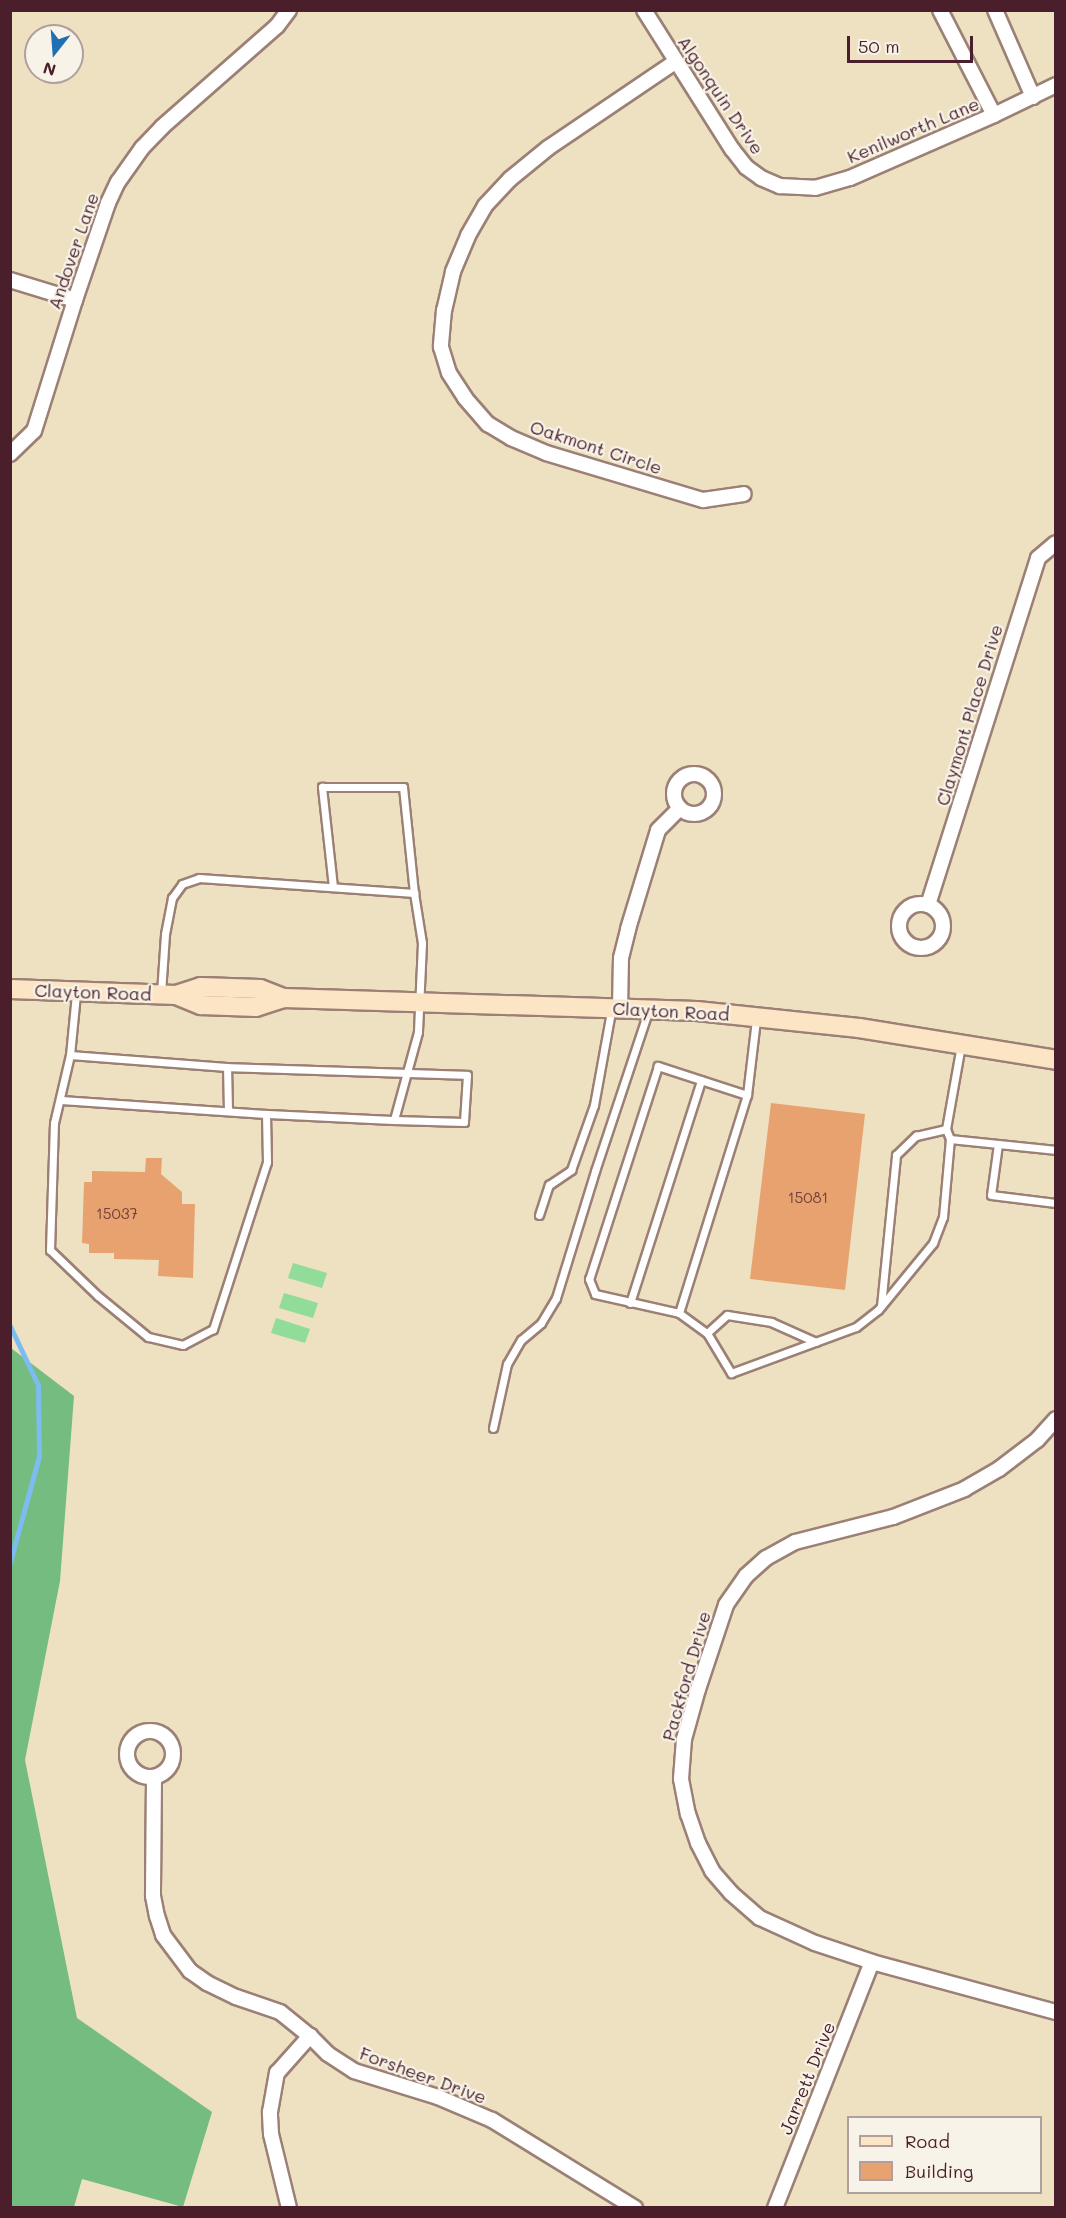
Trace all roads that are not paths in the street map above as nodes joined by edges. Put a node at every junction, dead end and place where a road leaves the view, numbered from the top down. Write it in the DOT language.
graph roads {
  1 [pos="289,10"];
  2 [pos="644,10"];
  3 [pos="940,10"];
  4 [pos="995,10"];
  5 [pos="675,62"];
  6 [pos="1056,85"];
  7 [pos="1033,97"];
  8 [pos="994,115"];
  9 [pos="780,186"];
  10 [pos="10,280"];
  11 [pos="75,300"];
  12 [pos="10,454"];
  13 [pos="744,494"];
  14 [pos="1056,543"];
  15 [pos="680,808"];
  16 [pos="333,887"];
  17 [pos="414,893"];
  18 [pos="928,905"];
  19 [pos="10,989"];
  20 [pos="77,991"];
  21 [pos="169,994"];
  22 [pos="418,1002"];
  23 [pos="616,1008"];
  24 [pos="649,1010"];
  25 [pos="756,1017"];
  26 [pos="961,1043"];
  27 [pos="70,1055"];
  28 [pos="1056,1060"];
  29 [pos="227,1066"];
  30 [pos="408,1071"];
  31 [pos="701,1080"];
  32 [pos="747,1095"];
  33 [pos="61,1100"];
  34 [pos="228,1110"];
  35 [pos="266,1114"];
  36 [pos="394,1120"];
  37 [pos="946,1129"];
  38 [pos="950,1139"];
  39 [pos="998,1144"];
  40 [pos="1056,1150"];
  41 [pos="1056,1203"];
  42 [pos="539,1215"];
  43 [pos="630,1303"];
  44 [pos="881,1306"];
  45 [pos="679,1313"];
  46 [pos="707,1333"];
  47 [pos="816,1342"];
  48 [pos="1056,1419"];
  49 [pos="493,1428"];
  50 [pos="154,1778"];
  51 [pos="872,1962"];
  52 [pos="1056,2012"];
  53 [pos="310,2036"];
  54 [pos="288,2208"];
  55 [pos="635,2208"];
  56 [pos="775,2208"];
  1 -- 11 [label="street, Andover Lane"];
  2 -- 5 [label="street, Algonquin Drive"];
  3 -- 8 [label="street"];
  4 -- 7 [label="street"];
  5 -- 9 [label="street, Algonquin Drive"];
  5 -- 13 [label="street, Oakmont Circle"];
  6 -- 7 [label="street, Kenilworth Lane"];
  7 -- 8 [label="street, Kenilworth Lane"];
  8 -- 9 [label="street, Kenilworth Lane"];
  10 -- 11 [label="street"];
  11 -- 12 [label="street, Andover Lane"];
  14 -- 18 [label="street, Claymont Place Drive"];
  15 -- 23 [label="street"];
  16 -- 17 [label="lane"];
  16 -- 17 [label="lane"];
  16 -- 21 [label="lane"];
  17 -- 22 [label="lane"];
  19 -- 20 [label="main road, Clayton Road"];
  20 -- 21 [label="main road, Clayton Road"];
  20 -- 27 [label="lane"];
  21 -- 22 [label="main road, Clayton Road"];
  22 -- 23 [label="main road, Clayton Road"];
  22 -- 30 [label="lane"];
  23 -- 24 [label="main road, Clayton Road"];
  23 -- 42 [label="lane"];
  24 -- 25 [label="main road, Clayton Road"];
  24 -- 49 [label="lane"];
  25 -- 26 [label="main road, Clayton Road"];
  25 -- 32 [label="lane"];
  26 -- 28 [label="main road, Clayton Road"];
  26 -- 37 [label="lane"];
  27 -- 29 [label="lane"];
  27 -- 33 [label="lane"];
  29 -- 30 [label="lane"];
  29 -- 34 [label="lane"];
  30 -- 36 [label="lane"];
  30 -- 36 [label="lane"];
  31 -- 32 [label="lane"];
  31 -- 43 [label="lane"];
  31 -- 43 [label="lane"];
  32 -- 45 [label="lane"];
  33 -- 34 [label="lane"];
  33 -- 35 [label="lane"];
  34 -- 35 [label="lane"];
  35 -- 36 [label="lane"];
  37 -- 38 [label="lane"];
  37 -- 44 [label="lane"];
  38 -- 39 [label="lane"];
  38 -- 44 [label="lane"];
  39 -- 40 [label="lane"];
  39 -- 41 [label="lane"];
  43 -- 45 [label="lane"];
  44 -- 47 [label="lane"];
  45 -- 46 [label="lane"];
  46 -- 47 [label="lane"];
  46 -- 47 [label="lane"];
  48 -- 51 [label="street, Packford Drive"];
  50 -- 53 [label="street, Forsheer Drive"];
  51 -- 52 [label="street, Packford Drive"];
  51 -- 56 [label="street, Jarrett Drive"];
  53 -- 54 [label="street"];
  53 -- 55 [label="street, Forsheer Drive"];
}
